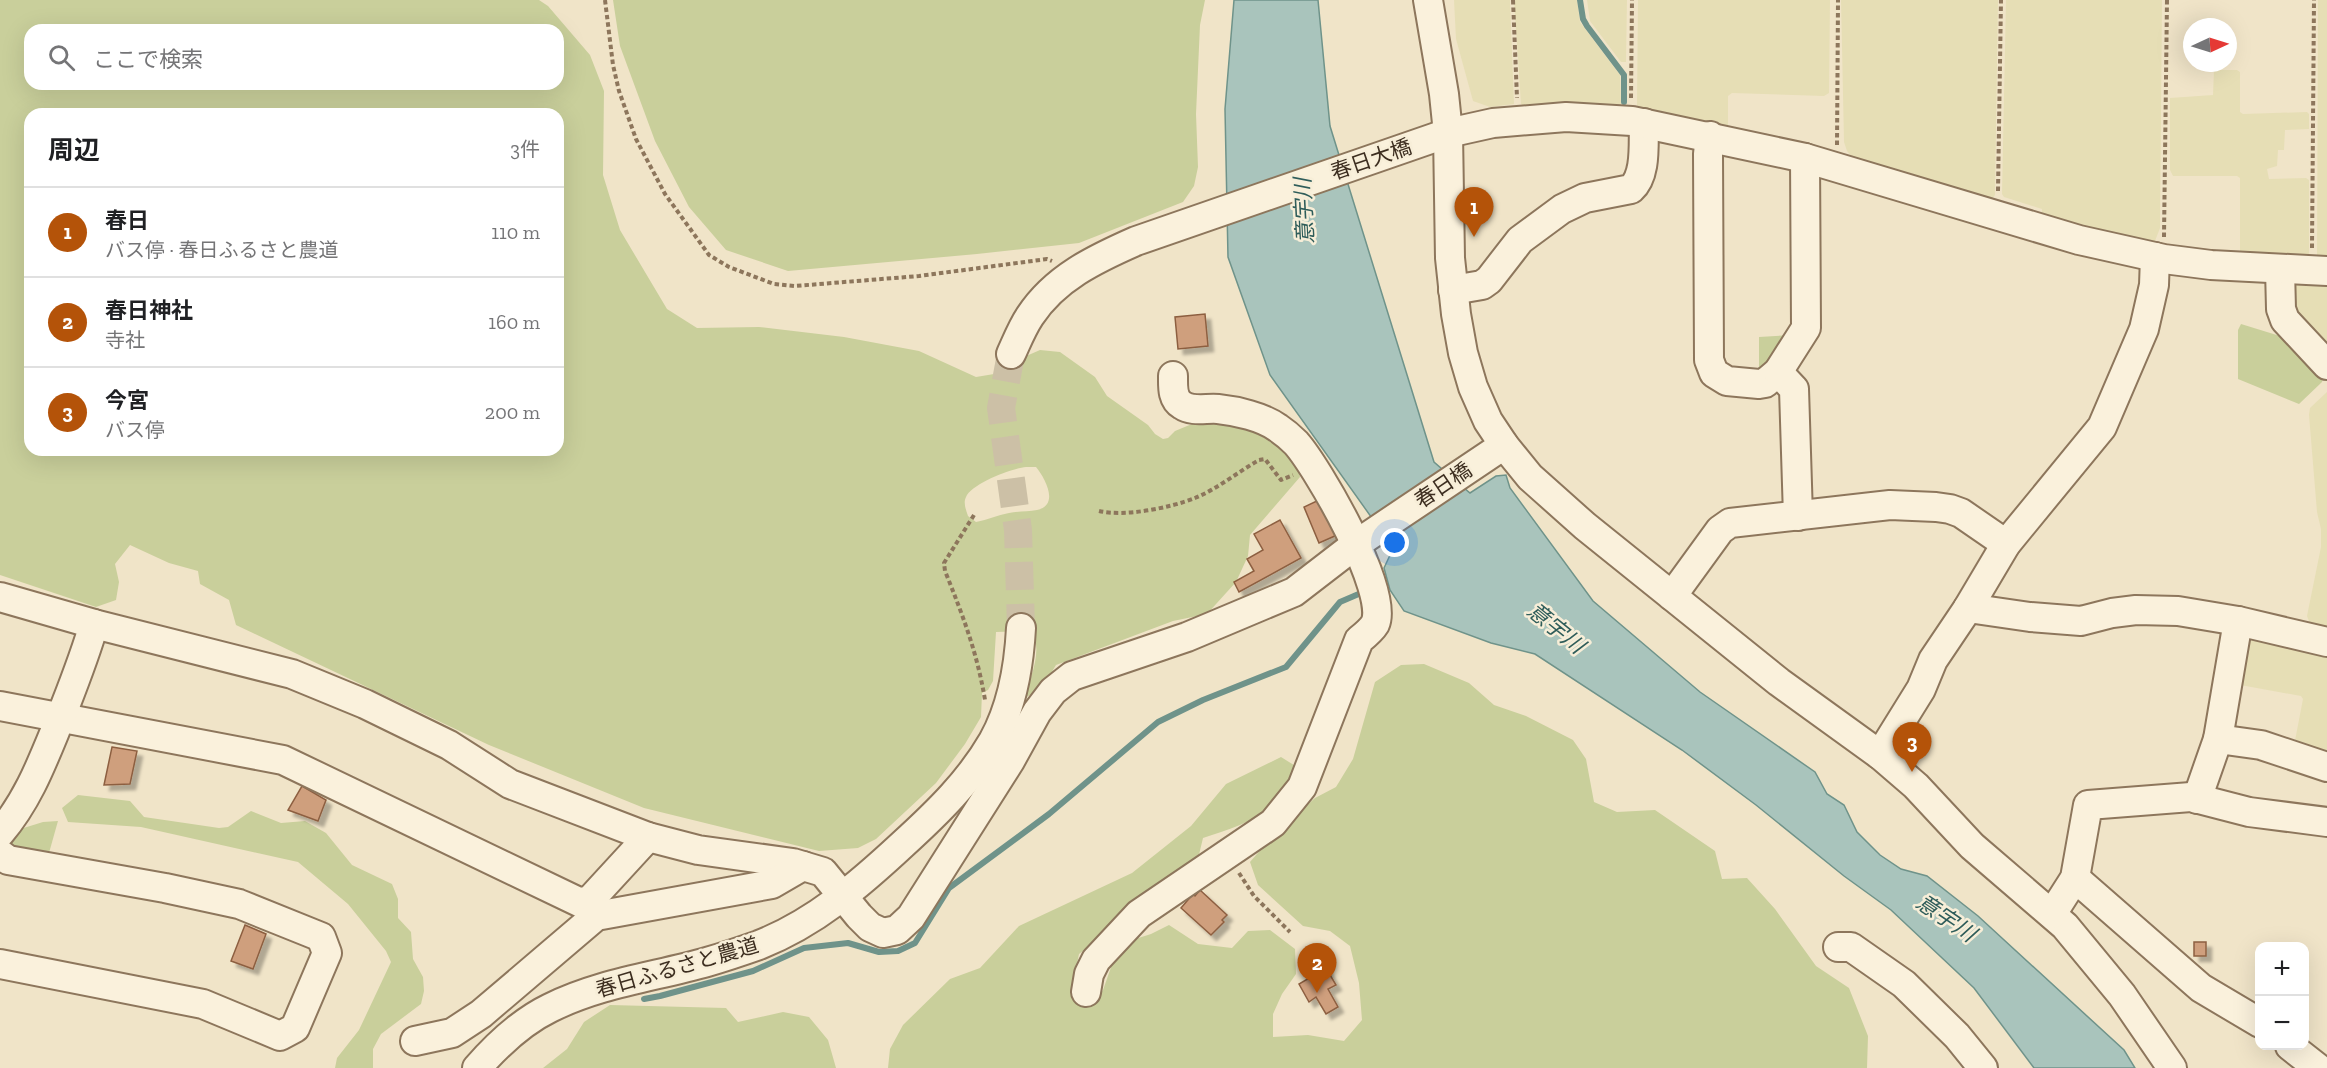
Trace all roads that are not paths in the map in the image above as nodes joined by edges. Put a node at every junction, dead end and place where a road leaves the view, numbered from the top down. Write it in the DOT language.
graph roads {
  1 [pos="1428,0"];
  2 [pos="1638,122"];
  3 [pos="1441,135"];
  4 [pos="1710,136"];
  5 [pos="1805,158"];
  6 [pos="2160,258"];
  7 [pos="2280,269"];
  8 [pos="2320,271"];
  9 [pos="1453,290"];
  10 [pos="1011,354"];
  11 [pos="2327,365"];
  12 [pos="1778,372"];
  13 [pos="1173,376"];
  14 [pos="1498,448"];
  15 [pos="1798,516"];
  16 [pos="1359,542"];
  17 [pos="2006,544"];
  18 [pos="1672,596"];
  19 [pos="0,597"];
  20 [pos="1968,608"];
  21 [pos="2238,621"];
  22 [pos="94,624"];
  23 [pos="1021,628"];
  24 [pos="2327,642"];
  25 [pos="0,706"];
  26 [pos="60,719"];
  27 [pos="2218,739"];
  28 [pos="1880,755"];
  29 [pos="2327,767"];
  30 [pos="2197,799"];
  31 [pos="2327,822"];
  32 [pos="0,833"];
  33 [pos="648,837"];
  34 [pos="0,854"];
  35 [pos="803,866"];
  36 [pos="2075,878"];
  37 [pos="844,895"];
  38 [pos="591,909"];
  39 [pos="2052,914"];
  40 [pos="1838,947"];
  41 [pos="0,964"];
  42 [pos="1086,992"];
  43 [pos="2255,1021"];
  44 [pos="415,1041"];
  45 [pos="2295,1050"];
  46 [pos="477,1068"];
  47 [pos="1983,1068"];
  48 [pos="2172,1068"];
  49 [pos="2318,1068"];
  1 -- 3 [label="street"];
  2 -- 3 [label="street, 春日大橋"];
  2 -- 4 [label="street, 春日大橋"];
  2 -- 9 [label="street"];
  3 -- 9 [label="street"];
  3 -- 10 [label="street, 春日大橋"];
  4 -- 5 [label="street, 春日大橋"];
  4 -- 12 [label="street"];
  5 -- 6 [label="street, 春日大橋"];
  5 -- 12 [label="street"];
  6 -- 7 [label="street, 春日大橋"];
  6 -- 17 [label="street"];
  7 -- 8 [label="street, 春日大橋"];
  7 -- 11 [label="street"];
  9 -- 14 [label="street"];
  12 -- 15 [label="street"];
  13 -- 16 [label="street"];
  14 -- 16 [label="street, 春日橋"];
  14 -- 18 [label="street"];
  15 -- 17 [label="street"];
  15 -- 18 [label="street"];
  16 -- 37 [label="street, 春日橋"];
  16 -- 42 [label="street"];
  17 -- 20 [label="street"];
  18 -- 28 [label="street"];
  19 -- 22 [label="street, 春日橋"];
  20 -- 21 [label="street"];
  20 -- 28 [label="street"];
  21 -- 24 [label="street"];
  21 -- 27 [label="street"];
  22 -- 26 [label="street"];
  22 -- 33 [label="street, 春日橋"];
  23 -- 37 [label="street, 春日ふるさと農道"];
  25 -- 26 [label="street"];
  26 -- 32 [label="street"];
  26 -- 38 [label="street"];
  27 -- 29 [label="street"];
  27 -- 30 [label="street"];
  28 -- 39 [label="street"];
  30 -- 31 [label="street"];
  30 -- 36 [label="street"];
  33 -- 35 [label="street, 春日橋"];
  33 -- 38 [label="street"];
  34 -- 41 [label="street"];
  35 -- 37 [label="street, 春日橋"];
  35 -- 38 [label="street"];
  36 -- 39 [label="street"];
  36 -- 43 [label="street"];
  37 -- 46 [label="street, 春日ふるさと農道"];
  38 -- 44 [label="street"];
  39 -- 48 [label="street"];
  40 -- 47 [label="street"];
  45 -- 49 [label="street"];
}
